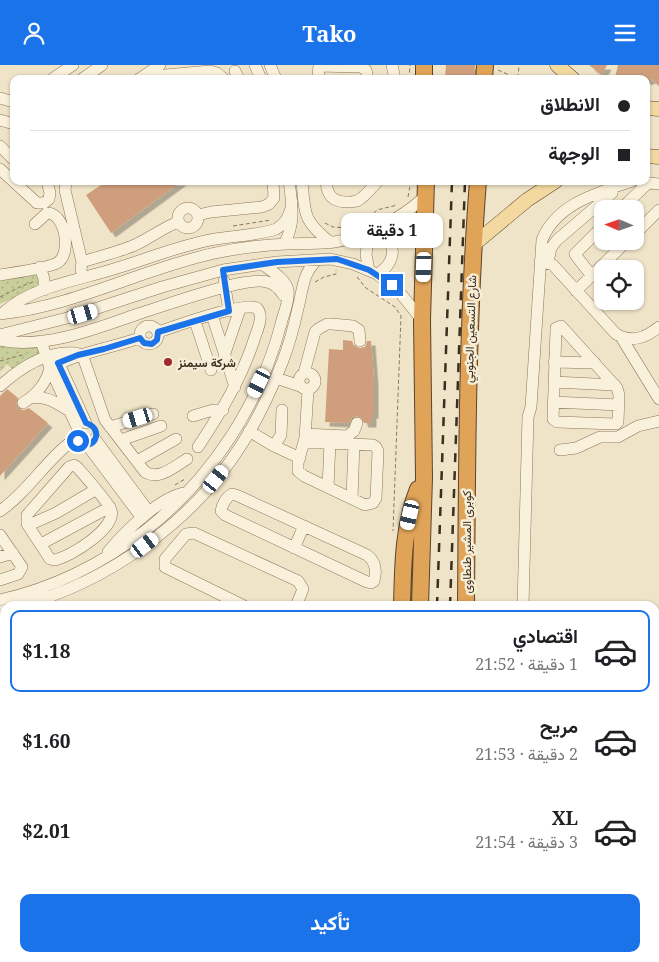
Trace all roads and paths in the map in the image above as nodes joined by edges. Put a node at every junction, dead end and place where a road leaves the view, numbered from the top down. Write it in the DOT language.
graph roads {
  1 [pos="73,65"];
  2 [pos="102,65"];
  3 [pos="557,65"];
  4 [pos="319,70"];
  5 [pos="488,71"];
  6 [pos="155,73"];
  7 [pos="58,75"];
  8 [pos="88,75"];
  9 [pos="220,75"];
  10 [pos="361,75"];
  11 [pos="367,75"];
  12 [pos="502,75"];
  13 [pos="568,75"];
  14 [pos="0,146"];
  15 [pos="10,156"];
  16 [pos="0,167"];
  17 [pos="10,177"];
  18 [pos="654,183"];
  19 [pos="18,185"];
  20 [pos="48,185"];
  21 [pos="66,185"];
  22 [pos="274,185"];
  23 [pos="290,185"];
  24 [pos="302,185"];
  25 [pos="327,185"];
  26 [pos="374,185"];
  27 [pos="478,185"];
  28 [pos="550,185"];
  29 [pos="601,185"];
  30 [pos="620,185"];
  31 [pos="426,188"];
  32 [pos="612,193"];
  33 [pos="632,200"];
  34 [pos="292,201"];
  35 [pos="659,210"];
  36 [pos="644,225"];
  37 [pos="38,226"];
  38 [pos="371,230"];
  39 [pos="594,235"];
  40 [pos="215,239"];
  41 [pos="331,243"];
  42 [pos="284,244"];
  43 [pos="473,245"];
  44 [pos="248,248"];
  45 [pos="618,250"];
  46 [pos="317,260"];
  47 [pos="544,261"];
  48 [pos="82,262"];
  49 [pos="262,264"];
  50 [pos="44,266"];
  51 [pos="340,269"];
  52 [pos="223,270"];
  53 [pos="373,272"];
  54 [pos="354,274"];
  55 [pos="0,275"];
  56 [pos="592,276"];
  57 [pos="86,278"];
  58 [pos="313,284"];
  59 [pos="56,286"];
  60 [pos="225,287"];
  61 [pos="44,290"];
  62 [pos="576,291"];
  63 [pos="286,306"];
  64 [pos="235,310"];
  65 [pos="1,314"];
  66 [pos="212,315"];
  67 [pos="422,320"];
  68 [pos="195,321"];
  69 [pos="659,327"];
  70 [pos="0,335"];
  71 [pos="621,337"];
  72 [pos="0,340"];
  73 [pos="357,341"];
  74 [pos="532,342"];
  75 [pos="555,343"];
  76 [pos="578,344"];
  77 [pos="49,353"];
  78 [pos="82,354"];
  79 [pos="224,356"];
  80 [pos="0,361"];
  81 [pos="554,361"];
  82 [pos="595,363"];
  83 [pos="211,370"];
  84 [pos="277,375"];
  85 [pos="303,381"];
  86 [pos="554,382"];
  87 [pos="615,385"];
  88 [pos="0,386"];
  89 [pos="235,387"];
  90 [pos="659,399"];
  91 [pos="553,402"];
  92 [pos="619,405"];
  93 [pos="223,410"];
  94 [pos="282,410"];
  95 [pos="70,411"];
  96 [pos="153,414"];
  97 [pos="193,416"];
  98 [pos="659,421"];
  99 [pos="354,423"];
  100 [pos="161,426"];
  101 [pos="110,427"];
  102 [pos="80,429"];
  103 [pos="249,431"];
  104 [pos="305,435"];
  105 [pos="176,439"];
  106 [pos="121,440"];
  107 [pos="91,442"];
  108 [pos="330,443"];
  109 [pos="354,444"];
  110 [pos="274,446"];
  111 [pos="198,447"];
  112 [pos="560,449"];
  113 [pos="300,458"];
  114 [pos="187,459"];
  115 [pos="137,461"];
  116 [pos="48,465"];
  117 [pos="65,471"];
  118 [pos="188,477"];
  119 [pos="424,478"];
  120 [pos="467,478"];
  121 [pos="56,482"];
  122 [pos="212,484"];
  123 [pos="328,487"];
  124 [pos="170,488"];
  125 [pos="95,490"];
  126 [pos="187,493"];
  127 [pos="230,495"];
  128 [pos="352,498"];
  129 [pos="196,501"];
  130 [pos="110,507"];
  131 [pos="0,511"];
  132 [pos="146,515"];
  133 [pos="28,525"];
  134 [pos="304,526"];
  135 [pos="393,534"];
  136 [pos="0,535"];
  137 [pos="153,539"];
  138 [pos="41,544"];
  139 [pos="294,548"];
  140 [pos="14,553"];
  141 [pos="168,555"];
  142 [pos="0,557"];
  143 [pos="102,559"];
  144 [pos="0,579"];
  145 [pos="0,600"];
  146 [pos="36,601"];
  147 [pos="234,601"];
  148 [pos="298,601"];
  149 [pos="402,601"];
  150 [pos="420,601"];
  151 [pos="466,601"];
  152 [pos="523,601"];
  1 -- 7 [label="street"];
  2 -- 8 [label="street"];
  3 -- 13 [label="main road"];
  4 -- 10 [label="street"];
  4 -- 11 [label="street"];
  5 -- 12 [label="path"];
  6 -- 9 [label="street"];
  14 -- 15 [label="street"];
  16 -- 17 [label="street"];
  18 -- 33 [label="street"];
  19 -- 20 [label="street"];
  21 -- 48 [label="street"];
  22 -- 48 [label="street"];
  23 -- 34 [label="street"];
  24 -- 41 [label="street"];
  25 -- 26 [label="street"];
  27 -- 43 [label="highway, شارع التسعين الجنوبي"];
  28 -- 43 [label="main road"];
  29 -- 74 [label="street"];
  30 -- 47 [label="street"];
  31 -- 38 [label="street"];
  31 -- 67 [label="highway"];
  32 -- 47 [label="street"];
  34 -- 40 [label="street"];
  34 -- 42 [label="street"];
  35 -- 36 [label="street"];
  37 -- 50 [label="street"];
  38 -- 41 [label="street"];
  38 -- 53 [label="street"];
  38 -- 53 [label="street"];
  39 -- 56 [label="street"];
  40 -- 44 [label="street"];
  40 -- 57 [label="street"];
  41 -- 42 [label="street"];
  42 -- 44 [label="street"];
  43 -- 120 [label="highway, شارع التسعين الجنوبي"];
  44 -- 65 [label="street"];
  45 -- 56 [label="street"];
  46 -- 49 [label="street"];
  46 -- 53 [label="street"];
  46 -- 84 [label="street"];
  47 -- 62 [label="street"];
  47 -- 74 [label="street"];
  48 -- 57 [label="street"];
  49 -- 52 [label="street"];
  49 -- 63 [label="street"];
  50 -- 55 [label="street"];
  50 -- 59 [label="street"];
  50 -- 61 [label="street"];
  51 -- 58 [label="path"];
  52 -- 60 [label="street"];
  52 -- 70 [label="street"];
  53 -- 67 [label="street"];
  54 -- 135 [label="path"];
  56 -- 62 [label="street"];
  57 -- 59 [label="street"];
  59 -- 61 [label="street"];
  60 -- 63 [label="street"];
  60 -- 64 [label="street"];
  60 -- 77 [label="street"];
  61 -- 65 [label="street"];
  62 -- 71 [label="street"];
  63 -- 126 [label="street"];
  64 -- 66 [label="street"];
  64 -- 79 [label="street"];
  64 -- 89 [label="street"];
  66 -- 68 [label="street"];
  66 -- 79 [label="street"];
  67 -- 119 [label="highway"];
  68 -- 78 [label="street"];
  68 -- 83 [label="street"];
  69 -- 71 [label="street"];
  71 -- 90 [label="street"];
  72 -- 77 [label="street"];
  73 -- 85 [label="street"];
  74 -- 75 [label="street"];
  74 -- 152 [label="street"];
  75 -- 76 [label="street"];
  75 -- 76 [label="street"];
  75 -- 81 [label="street"];
  76 -- 82 [label="street"];
  77 -- 78 [label="street"];
  77 -- 80 [label="path"];
  77 -- 88 [label="street"];
  77 -- 95 [label="street"];
  77 -- 95 [label="street"];
  77 -- 102 [label="street"];
  78 -- 101 [label="street"];
  79 -- 89 [label="street"];
  81 -- 82 [label="street"];
  81 -- 86 [label="street"];
  82 -- 87 [label="street"];
  84 -- 85 [label="street"];
  84 -- 103 [label="street"];
  85 -- 104 [label="street"];
  86 -- 87 [label="street"];
  86 -- 91 [label="street"];
  87 -- 92 [label="street"];
  89 -- 93 [label="street"];
  91 -- 92 [label="street"];
  91 -- 92 [label="street"];
  93 -- 97 [label="street"];
  93 -- 111 [label="street"];
  94 -- 110 [label="street"];
  95 -- 102 [label="street"];
  96 -- 101 [label="street"];
  98 -- 112 [label="street"];
  99 -- 104 [label="street"];
  100 -- 106 [label="street"];
  101 -- 106 [label="street"];
  102 -- 107 [label="street"];
  102 -- 107 [label="street"];
  102 -- 116 [label="street"];
  103 -- 110 [label="street"];
  103 -- 122 [label="street"];
  104 -- 108 [label="street"];
  104 -- 113 [label="street"];
  105 -- 115 [label="street"];
  106 -- 115 [label="street"];
  107 -- 132 [label="street"];
  108 -- 109 [label="street"];
  108 -- 123 [label="street"];
  109 -- 128 [label="street"];
  109 -- 128 [label="street"];
  110 -- 113 [label="street"];
  113 -- 123 [label="street"];
  114 -- 115 [label="street"];
  116 -- 117 [label="street"];
  116 -- 121 [label="street"];
  116 -- 131 [label="street"];
  117 -- 121 [label="street"];
  117 -- 125 [label="street"];
  118 -- 124 [label="path"];
  119 -- 149 [label="highway"];
  119 -- 150 [label="highway"];
  120 -- 151 [label="highway, كوبرى المشير طنطاوى"];
  121 -- 133 [label="street"];
  122 -- 127 [label="street"];
  122 -- 129 [label="street"];
  123 -- 128 [label="street"];
  125 -- 130 [label="street"];
  125 -- 133 [label="street"];
  126 -- 129 [label="street"];
  126 -- 132 [label="street"];
  126 -- 143 [label="street"];
  127 -- 134 [label="street"];
  127 -- 139 [label="street"];
  129 -- 137 [label="street"];
  130 -- 138 [label="street"];
  130 -- 138 [label="street"];
  132 -- 143 [label="street"];
  133 -- 138 [label="street"];
  134 -- 139 [label="street"];
  134 -- 139 [label="street"];
  136 -- 140 [label="street"];
  137 -- 141 [label="street"];
  137 -- 146 [label="street"];
  140 -- 142 [label="street"];
  140 -- 144 [label="street"];
  141 -- 147 [label="street"];
  141 -- 148 [label="street"];
  143 -- 145 [label="street"];
}
